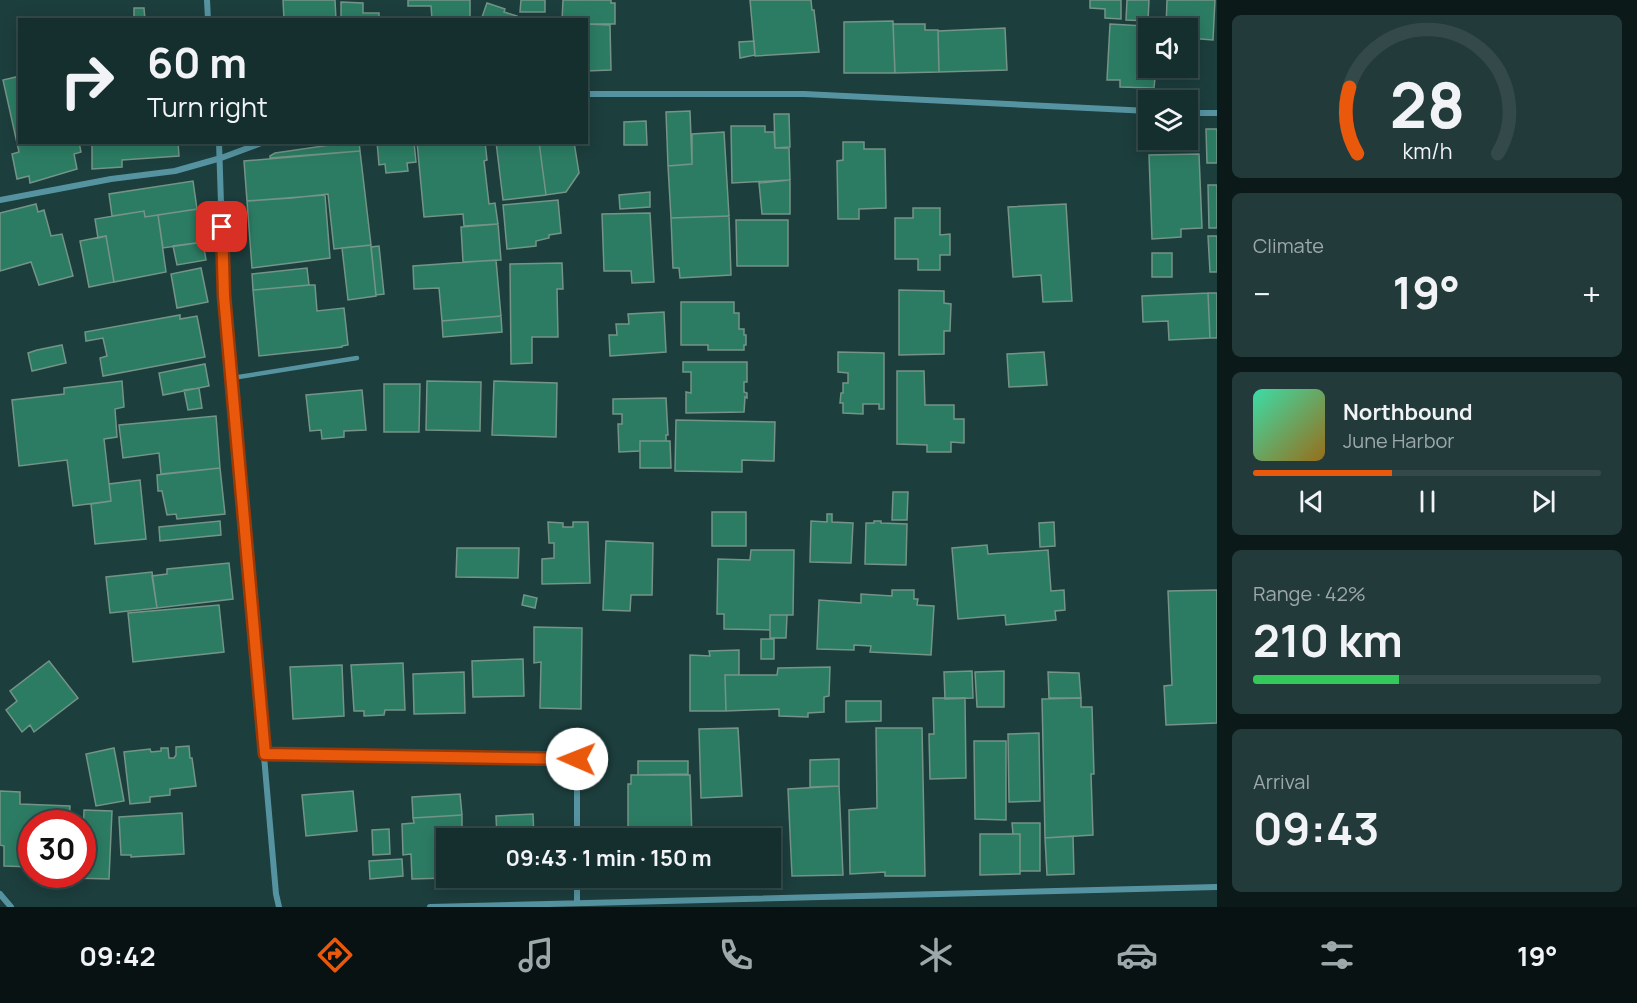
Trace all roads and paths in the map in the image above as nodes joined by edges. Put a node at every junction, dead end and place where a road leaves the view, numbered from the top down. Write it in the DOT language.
graph roads {
  1 [pos="207,0"];
  2 [pos="208,18"];
  3 [pos="588,93"];
  4 [pos="1138,110"];
  5 [pos="1198,113"];
  6 [pos="1217,113"];
  7 [pos="219,144"];
  8 [pos="259,144"];
  9 [pos="221,158"];
  10 [pos="0,200"];
  11 [pos="357,358"];
  12 [pos="232,378"];
  13 [pos="265,754"];
  14 [pos="577,828"];
  15 [pos="1217,887"];
  16 [pos="577,888"];
  17 [pos="0,894"];
  18 [pos="576,902"];
  19 [pos="11,907"];
  20 [pos="279,907"];
  21 [pos="430,907"];
  1 -- 2 [label="street"];
  3 -- 4 [label="street"];
  5 -- 6 [label="street"];
  7 -- 9 [label="street"];
  8 -- 9 [label="street"];
  9 -- 10 [label="street"];
  9 -- 12 [label="street"];
  11 -- 12 [label="lane"];
  12 -- 13 [label="street"];
  13 -- 14 [label="street"];
  13 -- 20 [label="street"];
  15 -- 18 [label="street"];
  16 -- 18 [label="street"];
  17 -- 19 [label="street"];
  18 -- 21 [label="street"];
}
